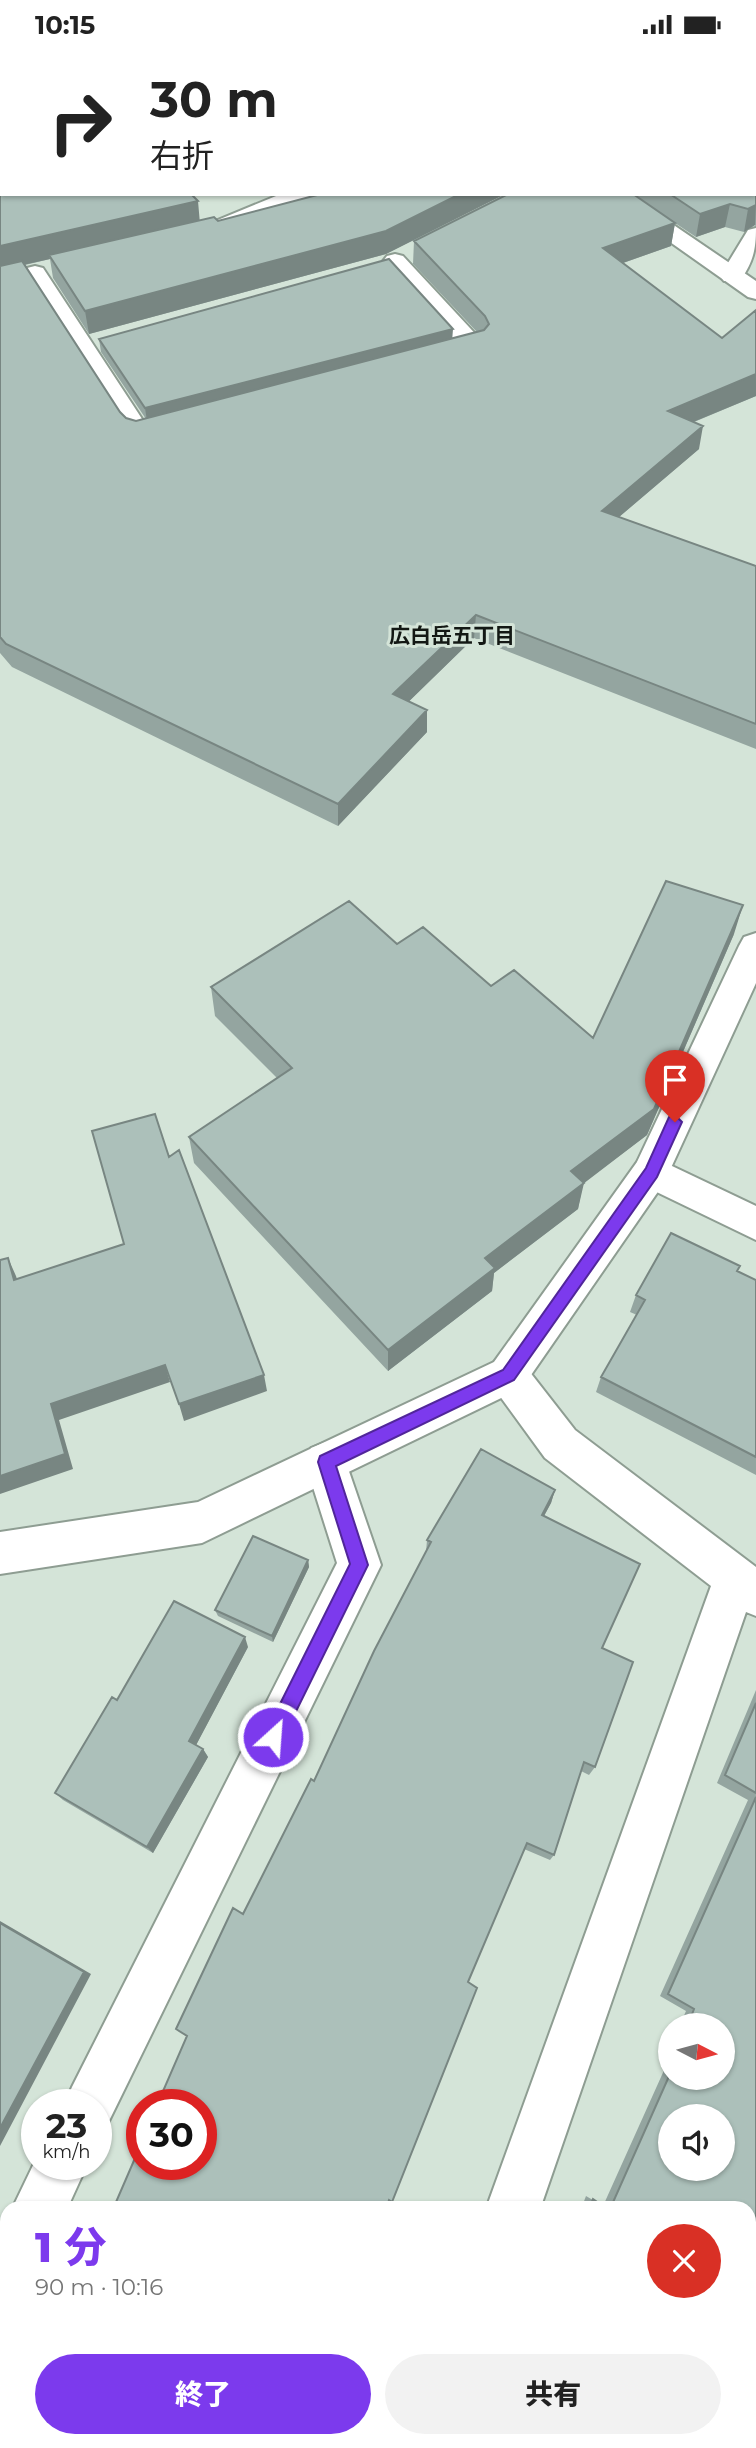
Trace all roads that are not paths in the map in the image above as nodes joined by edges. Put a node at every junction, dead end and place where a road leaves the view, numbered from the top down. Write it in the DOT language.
graph roads {
  1 [pos="296,196"];
  2 [pos="616,196"];
  3 [pos="202,211"];
  4 [pos="222,227"];
  5 [pos="756,235"];
  6 [pos="191,237"];
  7 [pos="419,249"];
  8 [pos="395,261"];
  9 [pos="61,267"];
  10 [pos="369,268"];
  11 [pos="732,276"];
  12 [pos="756,292"];
  13 [pos="108,339"];
  14 [pos="82,346"];
  15 [pos="406,364"];
  16 [pos="192,420"];
  17 [pos="756,946"];
  18 [pos="651,1172"];
  19 [pos="756,1224"];
  20 [pos="509,1375"];
  21 [pos="326,1462"];
  22 [pos="0,1553"];
  23 [pos="746,1587"];
  24 [pos="98,2089"];
  25 [pos="54,2180"];
  26 [pos="43,2201"];
  27 [pos="516,2201"];
  1 -- 4 [label="street"];
  2 -- 11 [label="street"];
  3 -- 4 [label="street"];
  4 -- 6 [label="street"];
  5 -- 11 [label="street"];
  7 -- 8 [label="street"];
  8 -- 10 [label="street"];
  8 -- 15 [label="street"];
  9 -- 14 [label="street"];
  11 -- 12 [label="street"];
  13 -- 14 [label="street"];
  14 -- 16 [label="street"];
  17 -- 18 [label="street"];
  18 -- 19 [label="street"];
  18 -- 20 [label="street"];
  20 -- 21 [label="street"];
  20 -- 23 [label="street"];
  21 -- 22 [label="street"];
  21 -- 24 [label="street"];
  23 -- 27 [label="street"];
  25 -- 26 [label="street"];
}
